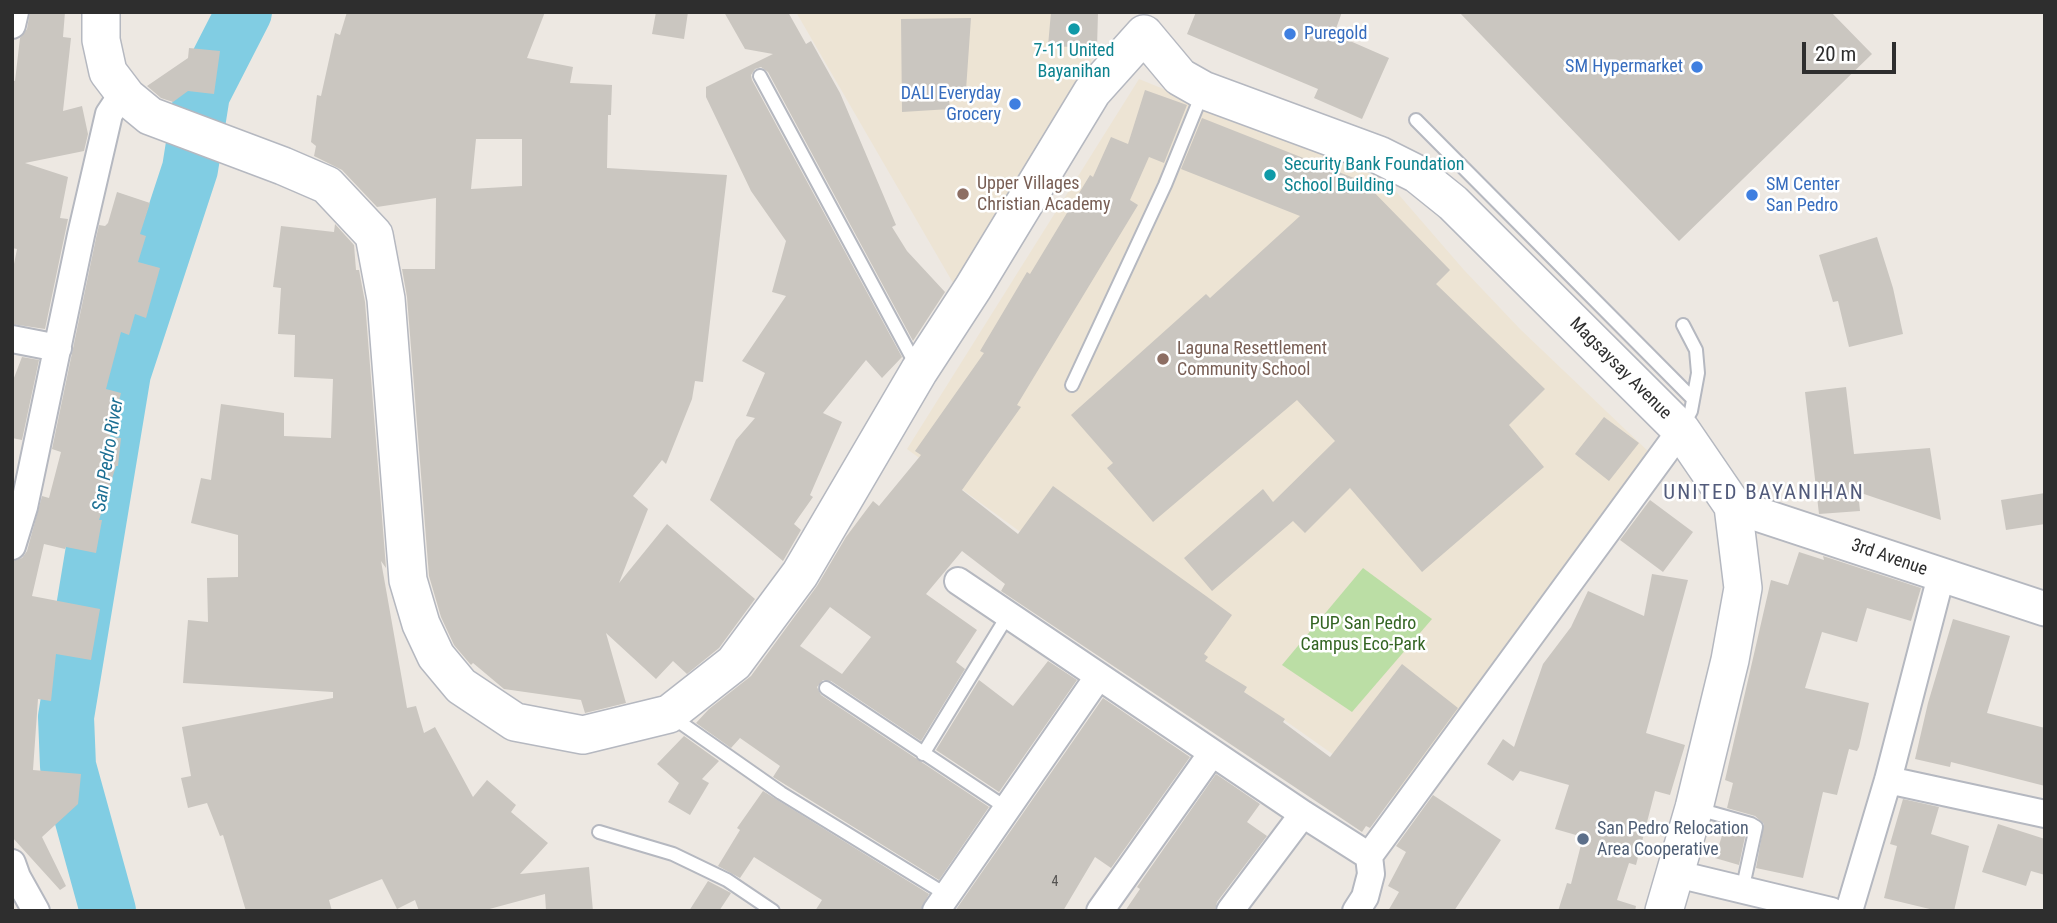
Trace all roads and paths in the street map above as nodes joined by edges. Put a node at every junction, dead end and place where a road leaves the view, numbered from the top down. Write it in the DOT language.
graph roads {
  1 [pos="15,12"];
  2 [pos="101,12"];
  3 [pos="1141,23"];
  4 [pos="12,25"];
  5 [pos="760,76"];
  6 [pos="1203,90"];
  7 [pos="127,97"];
  8 [pos="1416,120"];
  9 [pos="1684,326"];
  10 [pos="12,339"];
  11 [pos="58,348"];
  12 [pos="919,371"];
  13 [pos="1072,385"];
  14 [pos="1687,414"];
  15 [pos="1733,506"];
  16 [pos="12,547"];
  17 [pos="1941,576"];
  18 [pos="958,582"];
  19 [pos="2045,609"];
  20 [pos="1008,615"];
  21 [pos="1098,677"];
  22 [pos="825,688"];
  23 [pos="668,714"];
  24 [pos="1212,753"];
  25 [pos="923,754"];
  26 [pos="1888,780"];
  27 [pos="1695,808"];
  28 [pos="1008,810"];
  29 [pos="1303,814"];
  30 [pos="2045,814"];
  31 [pos="599,832"];
  32 [pos="1369,856"];
  33 [pos="12,863"];
  34 [pos="1676,874"];
  35 [pos="1742,891"];
  36 [pos="942,903"];
  37 [pos="36,911"];
  38 [pos="773,911"];
  39 [pos="1100,911"];
  40 [pos="1230,911"];
  41 [pos="1356,911"];
  42 [pos="1664,911"];
  43 [pos="1831,911"];
  44 [pos="1849,911"];
  1 -- 4 [label="street"];
  2 -- 7 [label="main road"];
  3 -- 6 [label="main road, Magsaysay Avenue"];
  3 -- 12 [label="main road"];
  5 -- 12 [label="lane"];
  6 -- 13 [label="lane"];
  6 -- 14 [label="main road, Magsaysay Avenue"];
  7 -- 11 [label="street"];
  7 -- 23 [label="main road"];
  8 -- 14 [label="lane"];
  9 -- 14 [label="lane"];
  10 -- 11 [label="street"];
  11 -- 16 [label="street"];
  12 -- 23 [label="main road"];
  14 -- 15 [label="main road, Magsaysay Avenue"];
  14 -- 32 [label="street"];
  15 -- 17 [label="street, 3rd Avenue"];
  15 -- 27 [label="main road, Magsaysay Avenue"];
  17 -- 19 [label="street, 3rd Avenue"];
  17 -- 26 [label="street"];
  18 -- 20 [label="street"];
  20 -- 21 [label="street"];
  20 -- 25 [label="lane"];
  21 -- 24 [label="street"];
  21 -- 28 [label="street"];
  22 -- 25 [label="lane"];
  23 -- 36 [label="lane"];
  24 -- 29 [label="street"];
  24 -- 39 [label="street"];
  25 -- 28 [label="lane"];
  26 -- 30 [label="street"];
  26 -- 44 [label="street"];
  27 -- 34 [label="main road, Magsaysay Avenue"];
  27 -- 35 [label="lane"];
  28 -- 36 [label="street"];
  29 -- 32 [label="street"];
  29 -- 40 [label="street"];
  31 -- 38 [label="lane"];
  32 -- 41 [label="street"];
  33 -- 37 [label="street"];
  34 -- 35 [label="street"];
  34 -- 42 [label="main road, Magsaysay Avenue"];
  35 -- 43 [label="street"];
}
